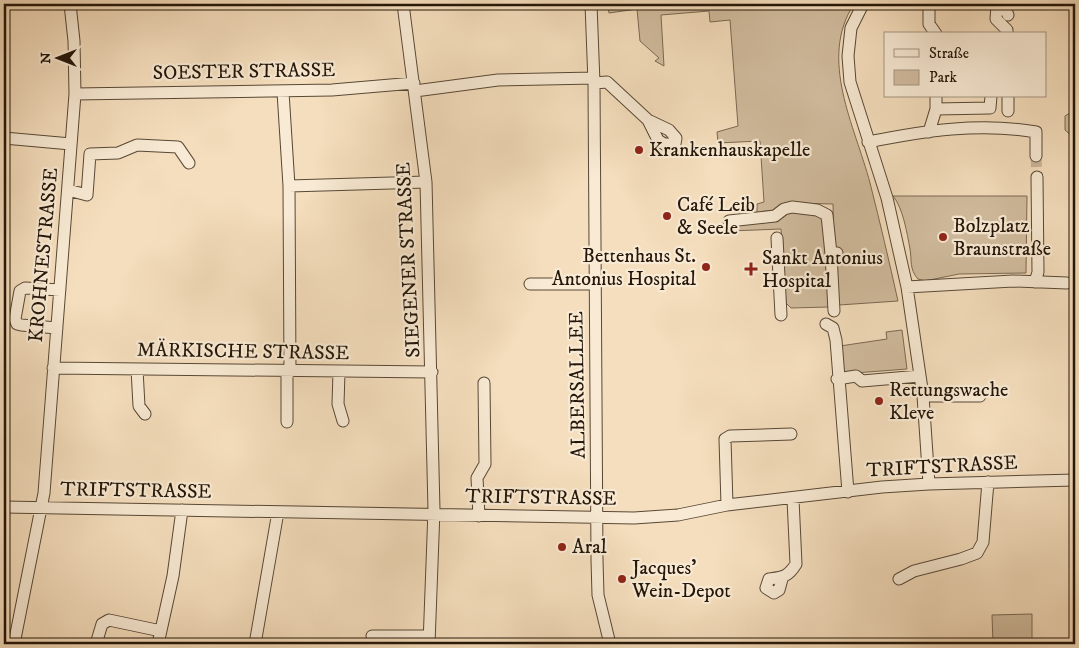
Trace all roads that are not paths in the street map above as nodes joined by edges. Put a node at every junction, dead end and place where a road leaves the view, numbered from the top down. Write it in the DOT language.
graph roads {
  1 [pos="70,4"];
  2 [pos="403,4"];
  3 [pos="591,4"];
  4 [pos="863,4"];
  5 [pos="929,4"];
  6 [pos="996,4"];
  7 [pos="935,32"];
  8 [pos="1007,32"];
  9 [pos="594,81"];
  10 [pos="414,87"];
  11 [pos="283,92"];
  12 [pos="76,94"];
  13 [pos="936,98"];
  14 [pos="991,98"];
  15 [pos="1008,98"];
  16 [pos="936,109"];
  17 [pos="1008,111"];
  18 [pos="648,120"];
  19 [pos="929,132"];
  20 [pos="4,138"];
  21 [pos="868,142"];
  22 [pos="71,144"];
  23 [pos="1036,156"];
  24 [pos="189,163"];
  25 [pos="1037,177"];
  26 [pos="426,182"];
  27 [pos="289,186"];
  28 [pos="68,190"];
  29 [pos="729,220"];
  30 [pos="777,238"];
  31 [pos="1036,282"];
  32 [pos="1067,283"];
  33 [pos="530,284"];
  34 [pos="596,284"];
  35 [pos="908,287"];
  36 [pos="60,290"];
  37 [pos="834,311"];
  38 [pos="782,315"];
  39 [pos="826,324"];
  40 [pos="56,328"];
  41 [pos="53,368"];
  42 [pos="137,369"];
  43 [pos="288,372"];
  44 [pos="339,372"];
  45 [pos="432,372"];
  46 [pos="920,376"];
  47 [pos="837,379"];
  48 [pos="484,383"];
  49 [pos="922,396"];
  50 [pos="980,396"];
  51 [pos="145,414"];
  52 [pos="343,421"];
  53 [pos="287,422"];
  54 [pos="791,434"];
  55 [pos="1075,480"];
  56 [pos="988,482"];
  57 [pos="929,484"];
  58 [pos="848,492"];
  59 [pos="793,498"];
  60 [pos="727,505"];
  61 [pos="4,507"];
  62 [pos="42,508"];
  63 [pos="182,510"];
  64 [pos="278,512"];
  65 [pos="433,516"];
  66 [pos="479,516"];
  67 [pos="598,518"];
  68 [pos="782,579"];
  69 [pos="899,579"];
  70 [pos="161,631"];
  71 [pos="372,636"];
  72 [pos="429,640"];
  73 [pos="14,644"];
  74 [pos="96,644"];
  75 [pos="158,644"];
  76 [pos="255,644"];
  77 [pos="610,644"];
  1 -- 12 [label="street, KROHNESTRASSE"];
  2 -- 10 [label="street, SIEGENER STRASSE"];
  3 -- 9 [label="street, ALBERSALLEE"];
  4 -- 21 [label="street"];
  5 -- 7 [label="street"];
  6 -- 8 [label="street"];
  9 -- 10 [label="street, SOESTER STRASSE"];
  9 -- 18 [label="street, SOESTER STRASSE"];
  9 -- 34 [label="street, ALBERSALLEE"];
  10 -- 11 [label="street, SOESTER STRASSE"];
  10 -- 26 [label="street, SIEGENER STRASSE"];
  11 -- 12 [label="street, SOESTER STRASSE"];
  11 -- 27 [label="street"];
  12 -- 22 [label="street, KROHNESTRASSE"];
  13 -- 16 [label="street"];
  14 -- 16 [label="street"];
  15 -- 17 [label="street"];
  16 -- 19 [label="street"];
  19 -- 21 [label="street"];
  19 -- 23 [label="street"];
  20 -- 22 [label="street"];
  21 -- 35 [label="street"];
  22 -- 28 [label="street, KROHNESTRASSE"];
  24 -- 28 [label="street"];
  25 -- 31 [label="street"];
  26 -- 27 [label="street"];
  26 -- 45 [label="street, SIEGENER STRASSE"];
  27 -- 43 [label="street"];
  28 -- 36 [label="street, KROHNESTRASSE"];
  29 -- 37 [label="street"];
  30 -- 38 [label="street"];
  31 -- 32 [label="street"];
  31 -- 35 [label="street"];
  33 -- 34 [label="street"];
  34 -- 67 [label="street, ALBERSALLEE"];
  35 -- 46 [label="street"];
  36 -- 40 [label="street, KROHNESTRASSE"];
  36 -- 40 [label="street"];
  39 -- 47 [label="street"];
  40 -- 41 [label="street, KROHNESTRASSE"];
  41 -- 42 [label="street, MÄRKISCHE STRASSE"];
  41 -- 62 [label="street, KROHNESTRASSE"];
  42 -- 43 [label="street, MÄRKISCHE STRASSE"];
  42 -- 51 [label="street"];
  43 -- 44 [label="street, MÄRKISCHE STRASSE"];
  43 -- 53 [label="street"];
  44 -- 45 [label="street, MÄRKISCHE STRASSE"];
  44 -- 52 [label="street"];
  45 -- 65 [label="street, SIEGENER STRASSE"];
  46 -- 47 [label="street"];
  46 -- 49 [label="street"];
  47 -- 58 [label="street"];
  48 -- 66 [label="street"];
  49 -- 50 [label="street"];
  49 -- 57 [label="street"];
  54 -- 60 [label="street"];
  55 -- 56 [label="street, TRIFTSTRASSE"];
  56 -- 57 [label="street, TRIFTSTRASSE"];
  56 -- 69 [label="street"];
  57 -- 58 [label="street, TRIFTSTRASSE"];
  58 -- 59 [label="street, TRIFTSTRASSE"];
  59 -- 60 [label="street, TRIFTSTRASSE"];
  59 -- 68 [label="street"];
  60 -- 67 [label="street, TRIFTSTRASSE"];
  61 -- 62 [label="street, TRIFTSTRASSE"];
  62 -- 63 [label="street, TRIFTSTRASSE"];
  62 -- 73 [label="street, KROHNESTRASSE"];
  63 -- 64 [label="street, TRIFTSTRASSE"];
  63 -- 70 [label="street"];
  64 -- 65 [label="street, TRIFTSTRASSE"];
  64 -- 76 [label="street"];
  65 -- 66 [label="street, TRIFTSTRASSE"];
  65 -- 72 [label="street, SIEGENER STRASSE"];
  66 -- 67 [label="street, TRIFTSTRASSE"];
  67 -- 77 [label="street, ALBERSALLEE"];
  70 -- 74 [label="street"];
  70 -- 75 [label="street"];
  71 -- 72 [label="street"];
}
